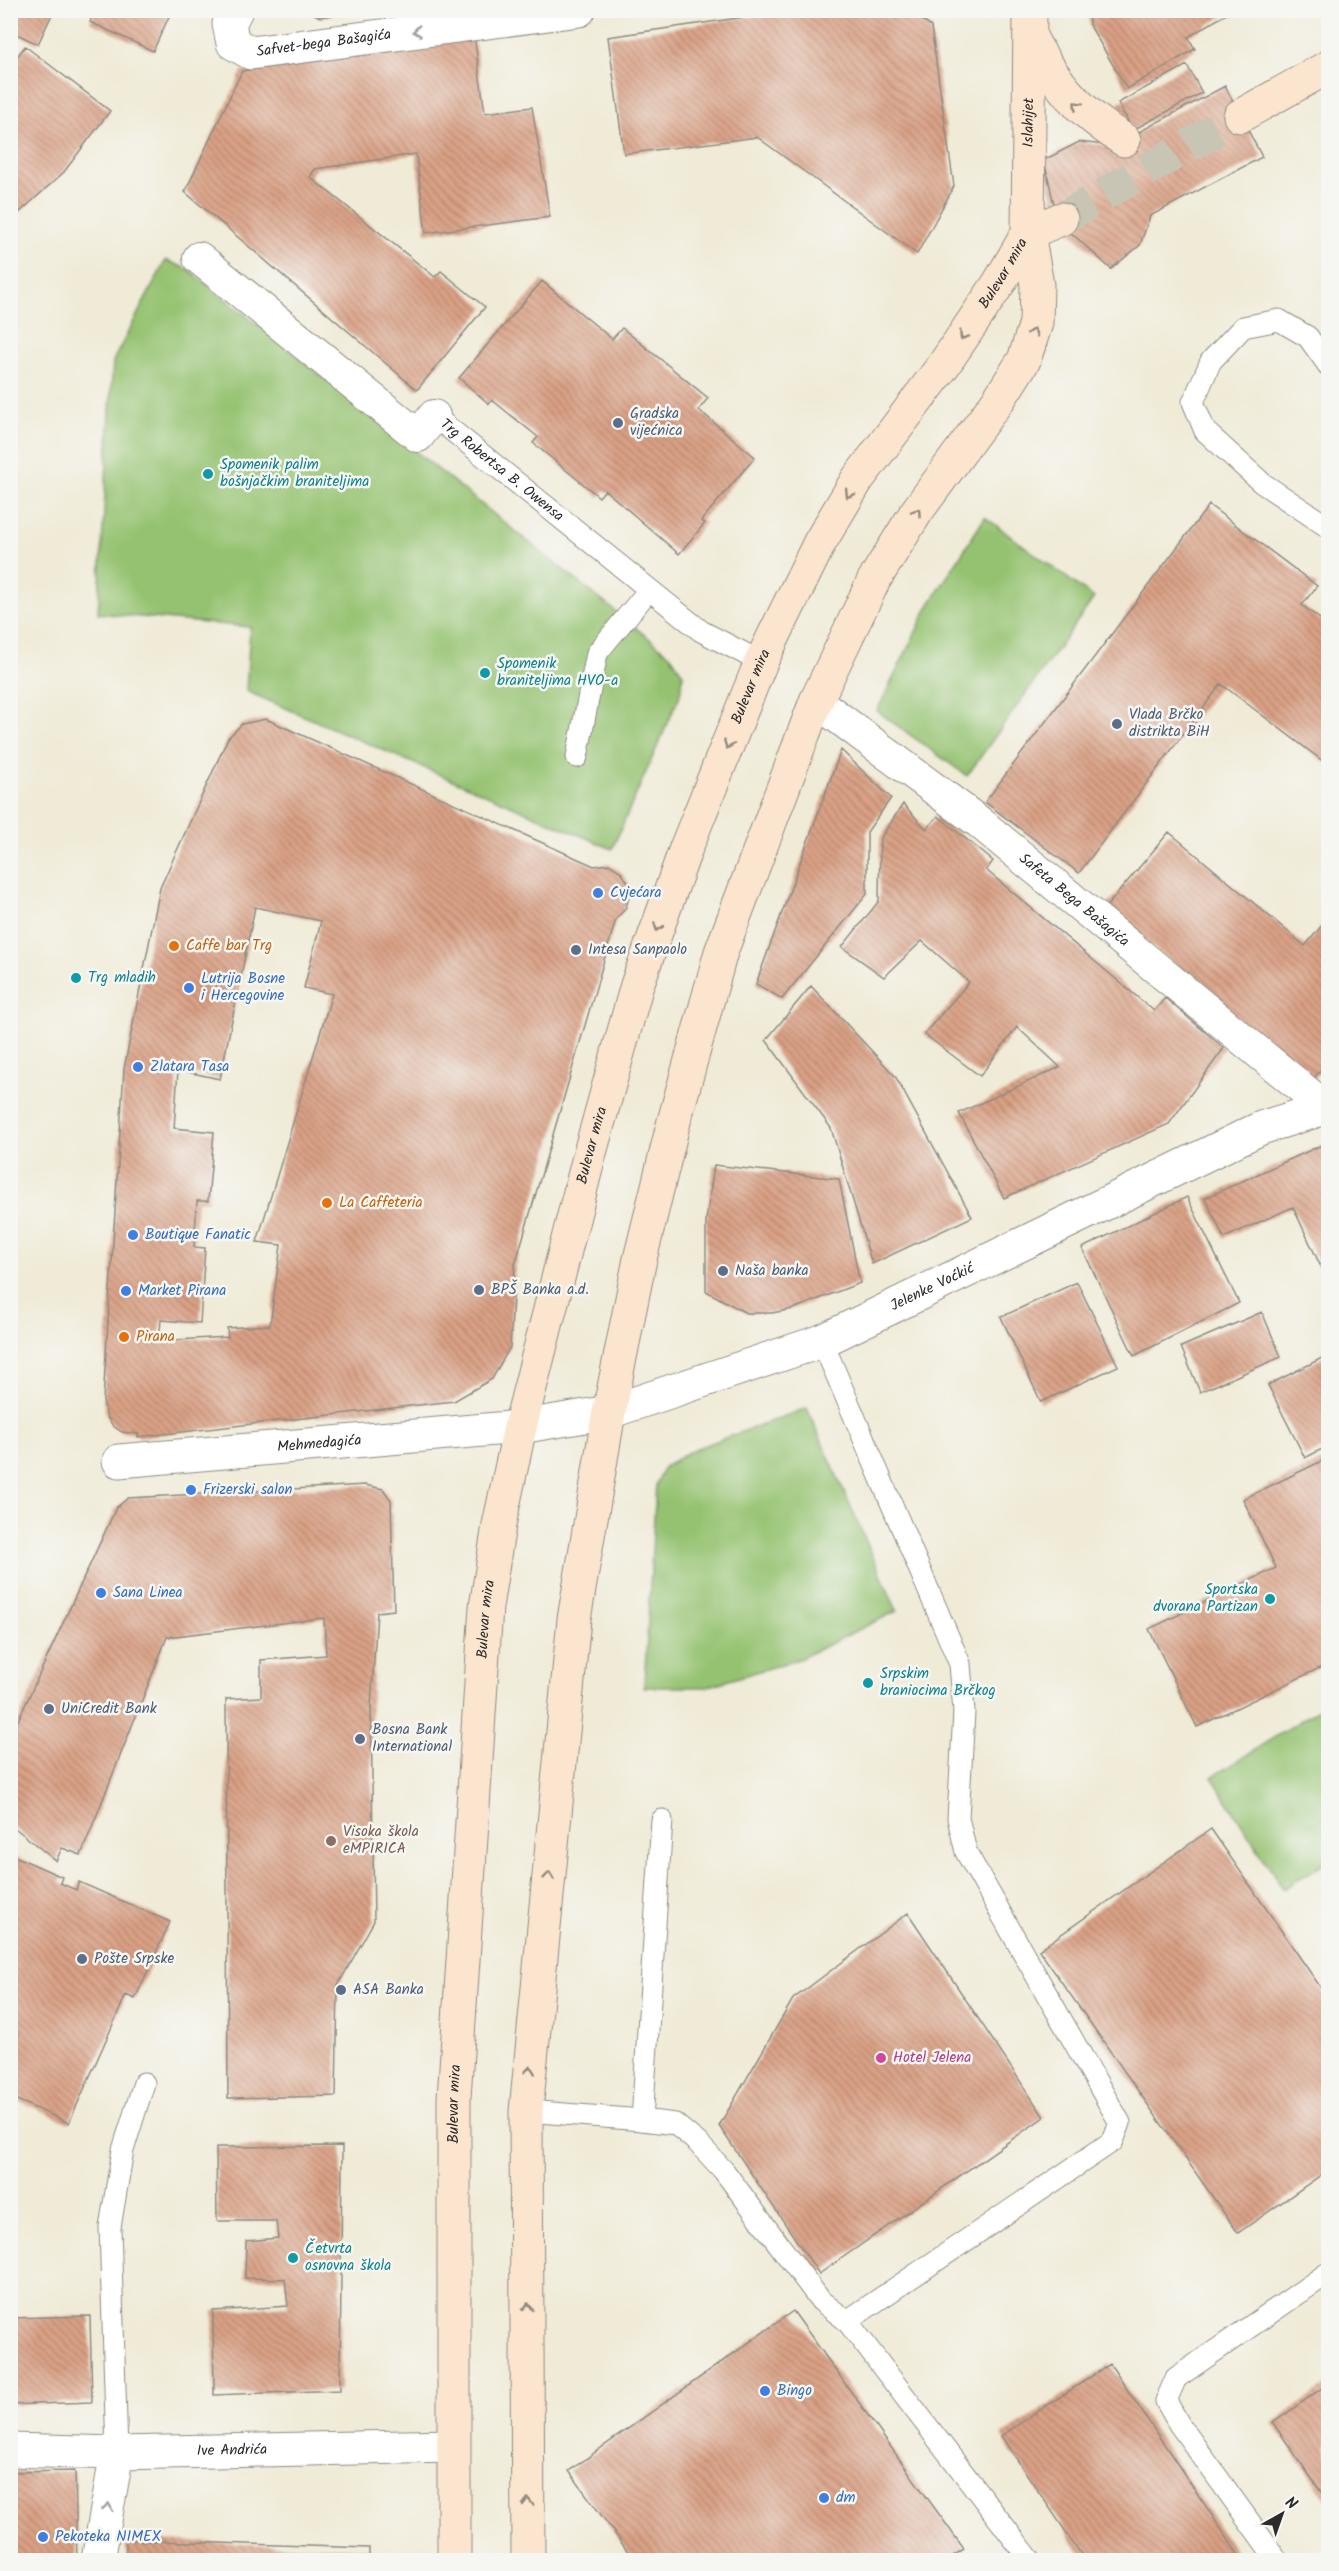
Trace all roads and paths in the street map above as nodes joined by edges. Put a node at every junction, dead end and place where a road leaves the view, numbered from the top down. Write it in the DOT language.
graph roads {
  1 [pos="579,10"];
  2 [pos="232,17"];
  3 [pos="1030,24"];
  4 [pos="1329,67"];
  5 [pos="1240,116"];
  6 [pos="1125,140"];
  7 [pos="1061,219"];
  8 [pos="1028,233"];
  9 [pos="199,258"];
  10 [pos="1329,365"];
  11 [pos="434,416"];
  12 [pos="1329,527"];
  13 [pos="648,591"];
  14 [pos="761,662"];
  15 [pos="816,701"];
  16 [pos="577,757"];
  17 [pos="1327,1107"];
  18 [pos="822,1341"];
  19 [pos="609,1412"];
  20 [pos="520,1427"];
  21 [pos="119,1461"];
  22 [pos="662,1820"];
  23 [pos="144,2083"];
  24 [pos="526,2111"];
  25 [pos="642,2120"];
  26 [pos="1329,2273"];
  27 [pos="847,2321"];
  28 [pos="453,2446"];
  29 [pos="10,2450"];
  30 [pos="117,2453"];
  31 [pos="98,2560"];
  32 [pos="454,2560"];
  33 [pos="528,2560"];
  34 [pos="1030,2560"];
  35 [pos="1277,2560"];
  1 -- 2 [label="street, Safvet-bega Bašagića, one-way"];
  6 -- 3 [label="main road, one-way"];
  3 -- 8 [label="main road, Islahijet"];
  4 -- 5 [label="main road"];
  7 -- 8 [label="main road"];
  8 -- 14 [label="main road, Bulevar mira, one-way"];
  15 -- 8 [label="main road, Bulevar mira, one-way"];
  9 -- 11 [label="street, Trg Robertsa B. Owensa"];
  10 -- 12 [label="lane"];
  11 -- 13 [label="lane, Trg Robertsa B. Owensa"];
  13 -- 14 [label="lane, Trg Robertsa B. Owensa"];
  13 -- 16 [label="lane"];
  14 -- 20 [label="main road, Bulevar mira, one-way"];
  15 -- 17 [label="street, Safeta Bega Bašagića"];
  15 -- 19 [label="main road, Bulevar mira"];
  17 -- 18 [label="street, Jelenke Voćkić"];
  18 -- 19 [label="street, Jelenke Voćkić"];
  18 -- 27 [label="lane"];
  19 -- 20 [label="street, Jelenke Voćkić"];
  24 -- 19 [label="main road, Bulevar mira, one-way"];
  20 -- 21 [label="street, Mehmedagića"];
  20 -- 28 [label="main road, Bulevar mira"];
  22 -- 25 [label="lane"];
  23 -- 30 [label="lane"];
  24 -- 25 [label="lane"];
  33 -- 24 [label="main road, Bulevar mira, one-way"];
  25 -- 27 [label="lane"];
  26 -- 35 [label="lane"];
  27 -- 34 [label="lane"];
  28 -- 30 [label="street, Ive Andrića"];
  28 -- 32 [label="main road, Bulevar mira"];
  29 -- 30 [label="street, Ive Andrića"];
  31 -- 30 [label="street, one-way"];
}
